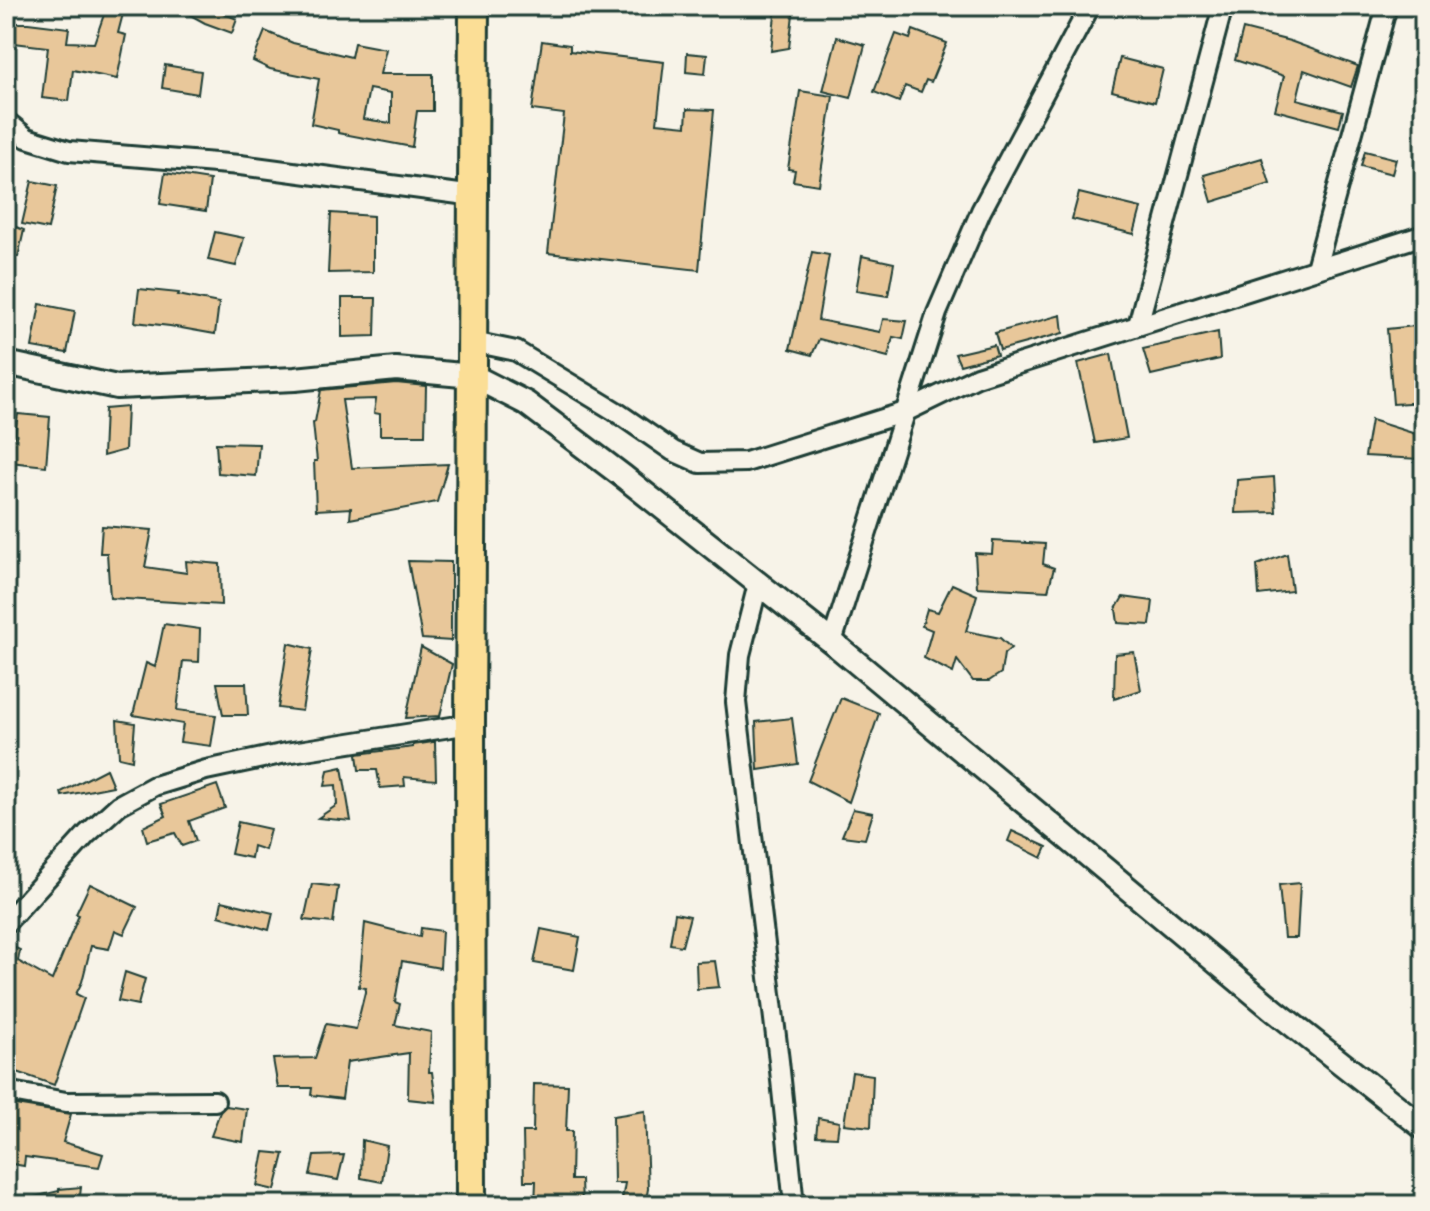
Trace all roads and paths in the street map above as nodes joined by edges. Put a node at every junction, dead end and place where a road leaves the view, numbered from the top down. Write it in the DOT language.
graph roads {
  1 [pos="474,6"];
  2 [pos="1090,6"];
  3 [pos="1223,6"];
  4 [pos="1387,6"];
  5 [pos="6,121"];
  6 [pos="474,196"];
  7 [pos="1424,235"];
  8 [pos="1316,268"];
  9 [pos="1138,325"];
  10 [pos="473,342"];
  11 [pos="6,363"];
  12 [pos="473,376"];
  13 [pos="905,412"];
  14 [pos="758,584"];
  15 [pos="832,642"];
  16 [pos="470,724"];
  17 [pos="6,923"];
  18 [pos="6,1091"];
  19 [pos="215,1101"];
  20 [pos="1424,1128"];
  21 [pos="471,1205"];
  22 [pos="794,1205"];
  1 -- 6 [label="main road"];
  2 -- 13 [label="street"];
  3 -- 9 [label="street"];
  4 -- 8 [label="street"];
  5 -- 6 [label="street"];
  6 -- 10 [label="main road"];
  7 -- 8 [label="street"];
  8 -- 9 [label="street"];
  9 -- 13 [label="street"];
  10 -- 12 [label="main road"];
  10 -- 13 [label="street"];
  11 -- 12 [label="street"];
  12 -- 14 [label="street"];
  12 -- 16 [label="main road"];
  13 -- 15 [label="street"];
  14 -- 15 [label="street"];
  14 -- 22 [label="street"];
  15 -- 20 [label="street"];
  16 -- 17 [label="street"];
  16 -- 21 [label="main road"];
  18 -- 19 [label="street"];
}
